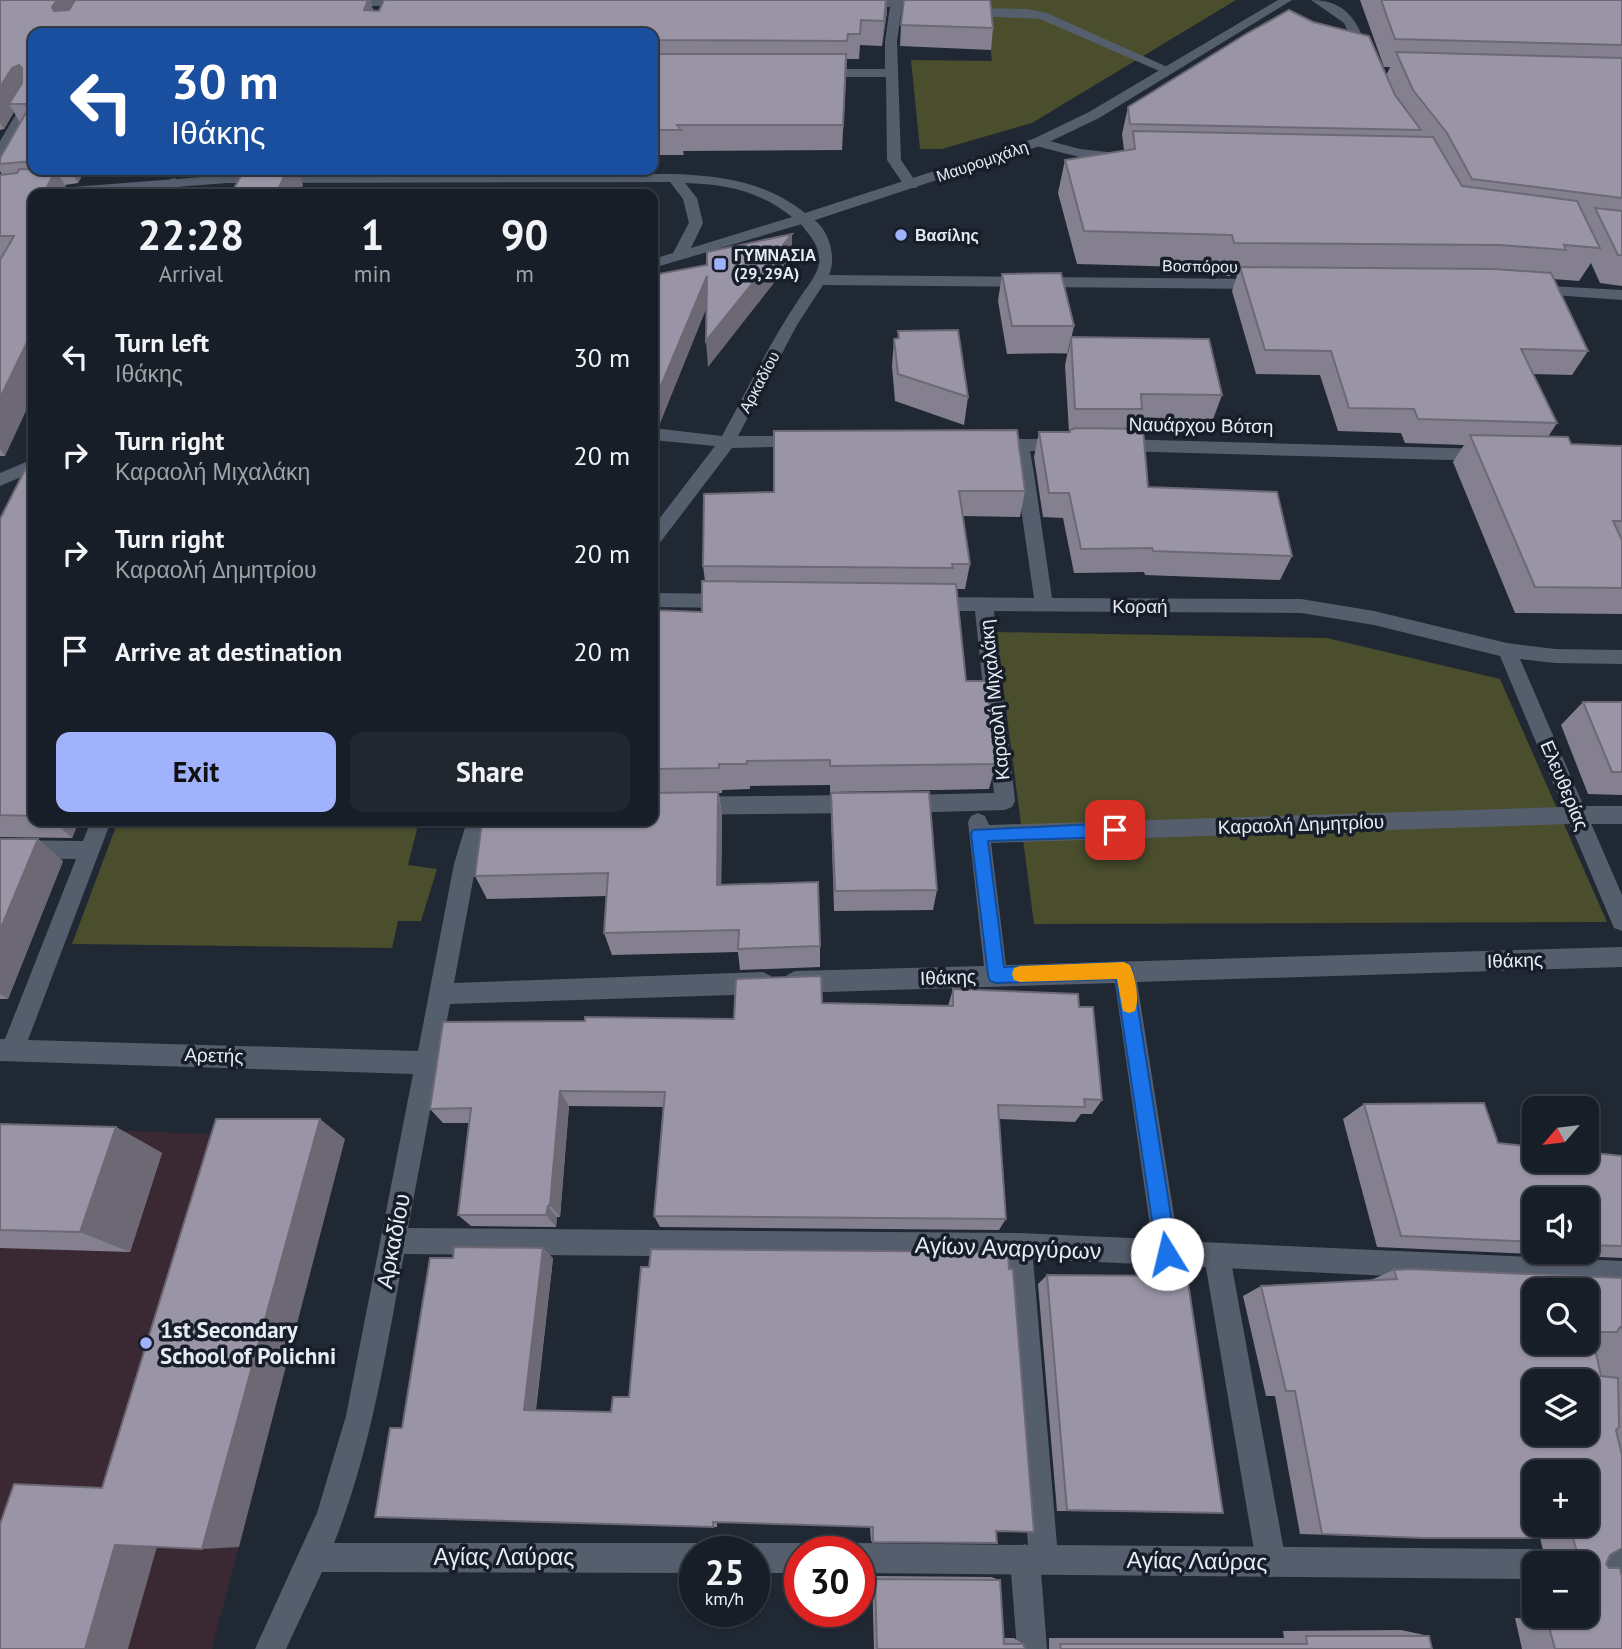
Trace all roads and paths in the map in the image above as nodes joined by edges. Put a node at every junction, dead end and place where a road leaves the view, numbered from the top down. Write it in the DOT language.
graph roads {
  1 [pos="1286,0"];
  2 [pos="1317,0"];
  3 [pos="419,2"];
  4 [pos="324,3"];
  5 [pos="842,3"];
  6 [pos="391,5"];
  7 [pos="899,7"];
  8 [pos="948,12"];
  9 [pos="1168,70"];
  10 [pos="811,72"];
  11 [pos="891,73"];
  12 [pos="1372,73"];
  13 [pos="28,105"];
  14 [pos="1038,142"];
  15 [pos="0,152"];
  16 [pos="1136,159"];
  17 [pos="316,175"];
  18 [pos="414,175"];
  19 [pos="674,178"];
  20 [pos="911,185"];
  21 [pos="172,188"];
  22 [pos="152,189"];
  23 [pos="804,219"];
  24 [pos="679,256"];
  25 [pos="658,262"];
  26 [pos="1585,272"];
  27 [pos="820,280"];
  28 [pos="1276,285"];
  29 [pos="1519,289"];
  30 [pos="1595,294"];
  31 [pos="1622,295"];
  32 [pos="658,435"];
  33 [pos="727,442"];
  34 [pos="817,443"];
  35 [pos="979,445"];
  36 [pos="1021,445"];
  37 [pos="1511,456"];
  38 [pos="28,467"];
  39 [pos="0,480"];
  40 [pos="658,532"];
  41 [pos="658,600"];
  42 [pos="749,602"];
  43 [pos="915,604"];
  44 [pos="984,605"];
  45 [pos="1044,605"];
  46 [pos="1507,650"];
  47 [pos="1622,657"];
  48 [pos="975,803"];
  49 [pos="658,806"];
  50 [pos="1577,815"];
  51 [pos="1622,815"];
  52 [pos="99,826"];
  53 [pos="476,826"];
  54 [pos="979,834"];
  55 [pos="0,849"];
  56 [pos="90,850"];
  57 [pos="1622,921"];
  58 [pos="1622,957"];
  59 [pos="1124,970"];
  60 [pos="996,975"];
  61 [pos="442,994"];
  62 [pos="6,1050"];
  63 [pos="428,1063"];
  64 [pos="393,1241"];
  65 [pos="1019,1246"];
  66 [pos="1167,1254"];
  67 [pos="1217,1256"];
  68 [pos="1622,1274"];
  69 [pos="1532,1278"];
  70 [pos="1581,1278"];
  71 [pos="314,1557"];
  72 [pos="679,1558"];
  73 [pos="875,1559"];
  74 [pos="1034,1559"];
  75 [pos="1271,1562"];
  76 [pos="1522,1564"];
  77 [pos="1599,1564"];
  78 [pos="1622,1564"];
  79 [pos="270,1649"];
  80 [pos="1032,1649"];
  1 -- 9 [label="street, Μαυρομιχάλη"];
  2 -- 12 [label="street"];
  3 -- 6 [label="street"];
  4 -- 6 [label="street"];
  5 -- 7 [label="street"];
  7 -- 11 [label="street"];
  8 -- 9 [label="street"];
  9 -- 14 [label="street, Μαυρομιχάλη"];
  10 -- 11 [label="street"];
  11 -- 20 [label="street"];
  13 -- 15 [label="street"];
  14 -- 16 [label="street"];
  14 -- 20 [label="street, Μαυρομιχάλη"];
  17 -- 21 [label="street, Αρκαδίου"];
  18 -- 19 [label="street, Αρκαδίου"];
  19 -- 23 [label="street, Αρκαδίου"];
  19 -- 24 [label="street"];
  20 -- 23 [label="street, Μαυρομιχάλη"];
  21 -- 22 [label="street, Αρκαδίου"];
  23 -- 24 [label="street, Μαυρομιχάλη"];
  23 -- 27 [label="street, Αρκαδίου"];
  24 -- 25 [label="street, Μαυρομιχάλη"];
  26 -- 30 [label="street"];
  27 -- 28 [label="street, Βοσπόρου"];
  27 -- 33 [label="street, Αρκαδίου"];
  29 -- 30 [label="street"];
  30 -- 31 [label="street"];
  32 -- 33 [label="street"];
  33 -- 34 [label="street"];
  33 -- 40 [label="street, Αρκαδίου"];
  35 -- 36 [label="street, Ναυάρχου Βότση"];
  36 -- 37 [label="street, Ναυάρχου Βότση"];
  36 -- 45 [label="street"];
  38 -- 39 [label="street"];
  41 -- 42 [label="street"];
  43 -- 44 [label="street, Κοραή"];
  44 -- 45 [label="street, Κοραή"];
  44 -- 48 [label="street, Καραολή Μιχαλάκη"];
  45 -- 46 [label="street, Κοραή"];
  46 -- 47 [label="street, Κοραή"];
  46 -- 50 [label="street, Ελευθερίας"];
  48 -- 49 [label="street"];
  48 -- 54 [label="street, Καραολή Μιχαλάκη"];
  50 -- 51 [label="street, Καραολή Δημητρίου"];
  50 -- 54 [label="street, Καραολή Δημητρίου"];
  50 -- 57 [label="street, Ελευθερίας"];
  52 -- 56 [label="street"];
  53 -- 61 [label="street, Αρκαδίου"];
  54 -- 60 [label="street, Καραολή Μιχαλάκη"];
  55 -- 56 [label="street"];
  56 -- 62 [label="street"];
  58 -- 59 [label="street, Ιθάκης"];
  59 -- 60 [label="street, Ιθάκης"];
  59 -- 66 [label="street"];
  60 -- 61 [label="street, Ιθάκης"];
  61 -- 63 [label="street, Αρκαδίου"];
  62 -- 63 [label="street, Αρετής"];
  63 -- 64 [label="street, Αρκαδίου"];
  64 -- 65 [label="street, Αγίων Αναργύρων"];
  64 -- 71 [label="street, Αρκαδίου"];
  65 -- 66 [label="street, Αγίων Αναργύρων"];
  65 -- 74 [label="street"];
  66 -- 67 [label="street, Αγίων Αναργύρων"];
  67 -- 69 [label="street, Αγίων Αναργύρων"];
  67 -- 75 [label="street"];
  68 -- 70 [label="street, Αγίων Αναργύρων"];
  71 -- 72 [label="street, Αγίας Λαύρας"];
  71 -- 79 [label="street, Αρκαδίου"];
  73 -- 74 [label="street, Αγίας Λαύρας"];
  74 -- 75 [label="street, Αγίας Λαύρας"];
  74 -- 80 [label="street"];
  75 -- 76 [label="street, Αγίας Λαύρας"];
  77 -- 78 [label="street"];
}
